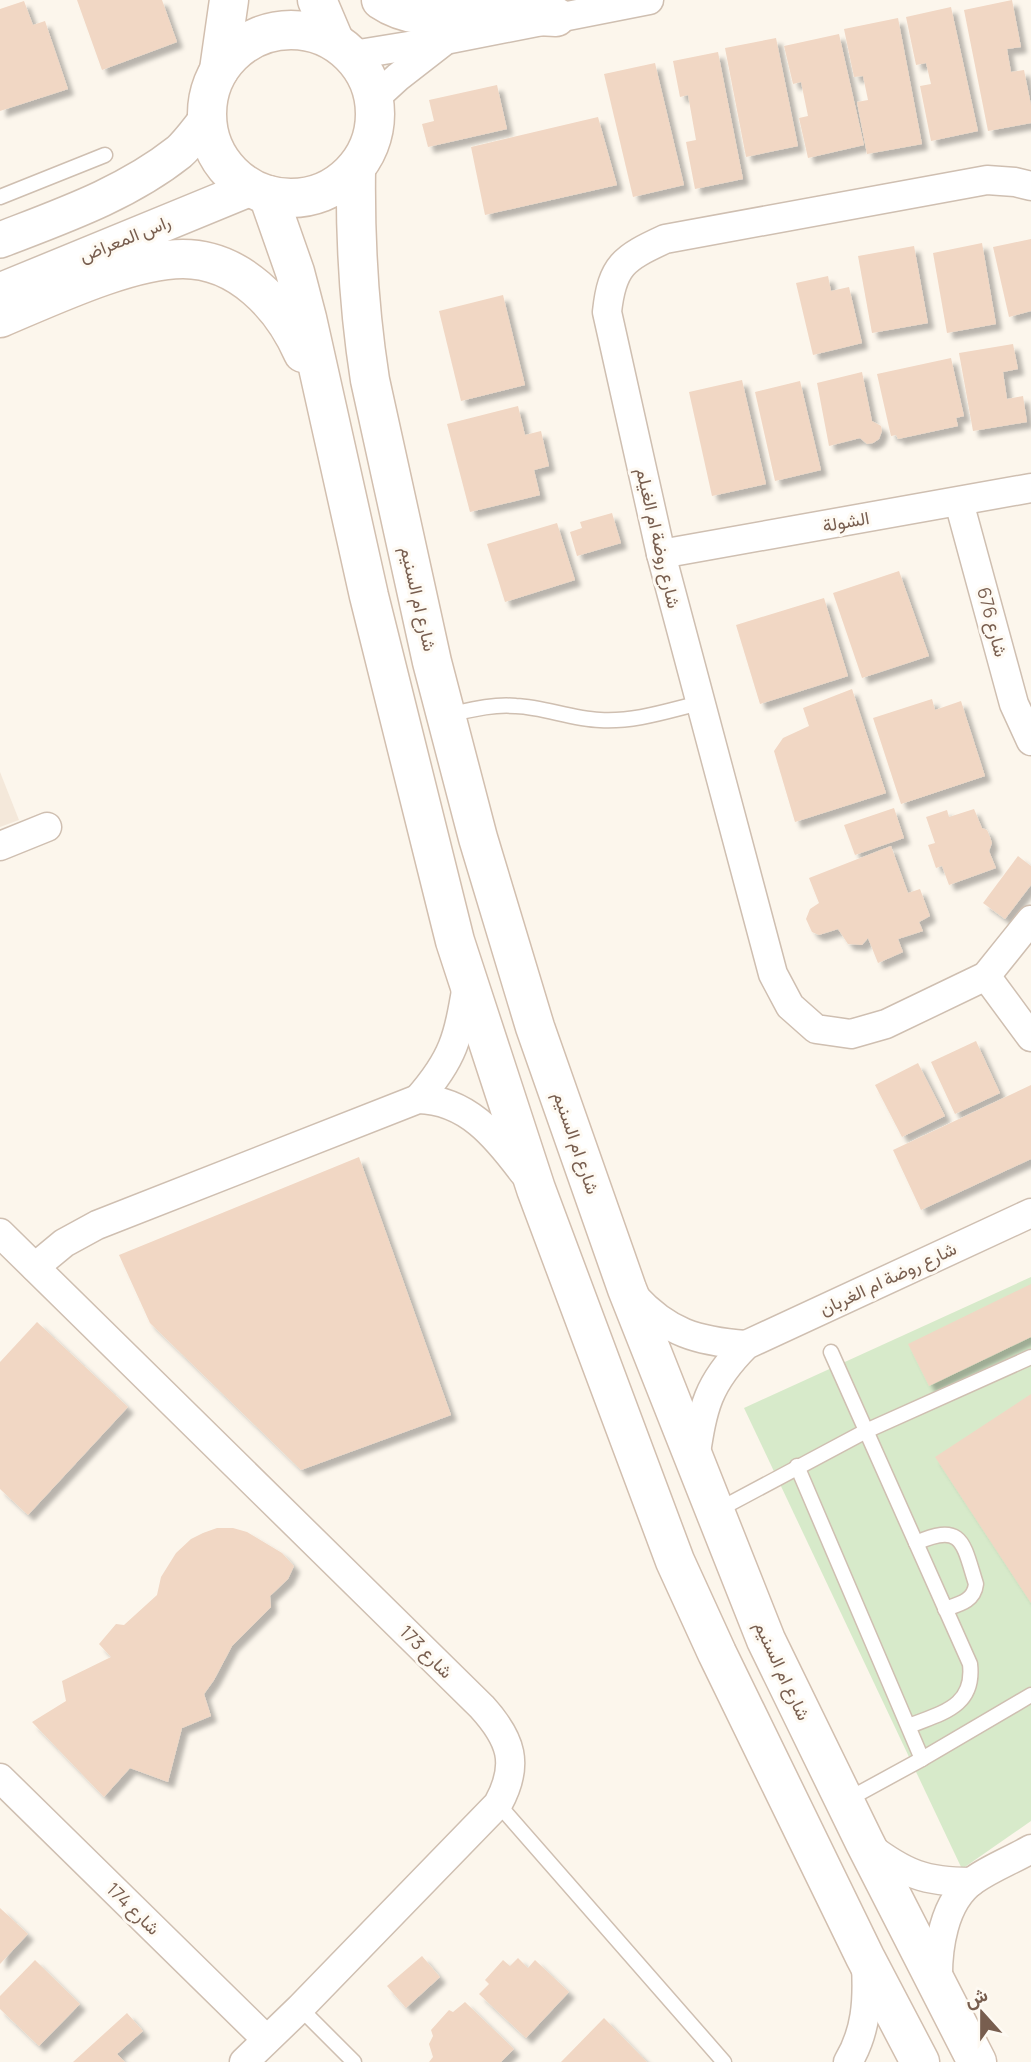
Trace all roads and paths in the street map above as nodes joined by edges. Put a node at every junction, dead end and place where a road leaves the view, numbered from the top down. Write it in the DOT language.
graph roads {
  1 [pos="229,0"];
  2 [pos="317,0"];
  3 [pos="381,0"];
  4 [pos="649,0"];
  5 [pos="556,17"];
  6 [pos="445,40"];
  7 [pos="343,48"];
  8 [pos="219,70"];
  9 [pos="375,98"];
  10 [pos="207,119"];
  11 [pos="105,155"];
  12 [pos="356,168"];
  13 [pos="1031,186"];
  14 [pos="259,192"];
  15 [pos="0,197"];
  16 [pos="0,240"];
  17 [pos="0,291"];
  18 [pos="0,318"];
  19 [pos="331,421"];
  20 [pos="1031,488"];
  21 [pos="959,502"];
  22 [pos="660,554"];
  23 [pos="700,703"];
  24 [pos="445,715"];
  25 [pos="1031,741"];
  26 [pos="47,827"];
  27 [pos="0,846"];
  28 [pos="1031,920"];
  29 [pos="986,976"];
  30 [pos="467,982"];
  31 [pos="1031,1037"];
  32 [pos="418,1099"];
  33 [pos="536,1189"];
  34 [pos="1031,1213"];
  35 [pos="0,1233"];
  36 [pos="35,1267"];
  37 [pos="627,1289"];
  38 [pos="746,1345"];
  39 [pos="831,1352"];
  40 [pos="1031,1357"];
  41 [pos="866,1431"];
  42 [pos="695,1459"];
  43 [pos="797,1466"];
  44 [pos="715,1511"];
  45 [pos="916,1543"];
  46 [pos="945,1609"];
  47 [pos="1031,1695"];
  48 [pos="909,1726"];
  49 [pos="922,1759"];
  50 [pos="0,1778"];
  51 [pos="844,1801"];
  52 [pos="498,1804"];
  53 [pos="865,1843"];
  54 [pos="1031,1849"];
  55 [pos="971,1882"];
  56 [pos="865,1957"];
  57 [pos="938,1988"];
  58 [pos="300,2008"];
  59 [pos="266,2039"];
  60 [pos="244,2062"];
  61 [pos="354,2062"];
  62 [pos="724,2062"];
  63 [pos="848,2062"];
  64 [pos="920,2062"];
  65 [pos="977,2062"];
  1 -- 8 [label="main road"];
  2 -- 7 [label="main road"];
  3 -- 5 [label="main road"];
  4 -- 5 [label="street"];
  5 -- 6 [label="street"];
  6 -- 7 [label="street"];
  6 -- 9 [label="street"];
  7 -- 8 [label="main road"];
  7 -- 9 [label="main road"];
  8 -- 10 [label="main road"];
  9 -- 12 [label="main road"];
  10 -- 14 [label="main road"];
  10 -- 16 [label="street"];
  11 -- 15 [label="lane"];
  12 -- 14 [label="main road"];
  12 -- 24 [label="main road, شارع ام السنيم"];
  13 -- 22 [label="street, شارع روضة ام الغيلم"];
  14 -- 17 [label="street, راس المعراض"];
  14 -- 19 [label="main road"];
  18 -- 19 [label="main road"];
  19 -- 30 [label="main road"];
  20 -- 21 [label="street, الشولة"];
  21 -- 22 [label="street, الشولة"];
  21 -- 25 [label="street, شارع 676"];
  22 -- 23 [label="street, شارع روضة ام الغيلم"];
  23 -- 24 [label="lane"];
  23 -- 29 [label="street, شارع روضة ام الغيلم"];
  24 -- 37 [label="main road, شارع ام السنيم"];
  26 -- 27 [label="street"];
  28 -- 29 [label="street, شارع روضة ام الغيلم"];
  29 -- 31 [label="street"];
  30 -- 32 [label="street"];
  30 -- 33 [label="main road"];
  32 -- 33 [label="street"];
  32 -- 36 [label="street"];
  33 -- 56 [label="main road"];
  34 -- 38 [label="street, شارع روضة ام الغربان"];
  35 -- 36 [label="street, شارع 173"];
  36 -- 52 [label="street, شارع 173"];
  37 -- 38 [label="street, شارع روضة ام الغربان"];
  37 -- 42 [label="main road, شارع ام السنيم"];
  38 -- 42 [label="street, شارع روضة ام الغربان"];
  39 -- 41 [label="lane"];
  40 -- 41 [label="lane"];
  41 -- 43 [label="lane"];
  41 -- 45 [label="lane"];
  42 -- 44 [label="main road, شارع ام السنيم"];
  43 -- 44 [label="lane"];
  43 -- 48 [label="lane"];
  44 -- 51 [label="main road, شارع ام السنيم"];
  45 -- 46 [label="lane"];
  45 -- 46 [label="lane"];
  46 -- 48 [label="lane"];
  47 -- 49 [label="lane"];
  48 -- 49 [label="lane"];
  49 -- 51 [label="lane"];
  50 -- 59 [label="street, شارع 174"];
  51 -- 53 [label="main road, شارع ام السنيم"];
  52 -- 58 [label="street, شارع 173"];
  52 -- 62 [label="lane"];
  53 -- 55 [label="street"];
  53 -- 57 [label="main road, شارع ام السنيم"];
  54 -- 55 [label="street"];
  55 -- 57 [label="street"];
  56 -- 63 [label="street"];
  56 -- 64 [label="main road"];
  57 -- 65 [label="main road, شارع ام السنيم"];
  58 -- 59 [label="street, شارع 173"];
  58 -- 61 [label="lane"];
  59 -- 60 [label="street, شارع 173"];
}
